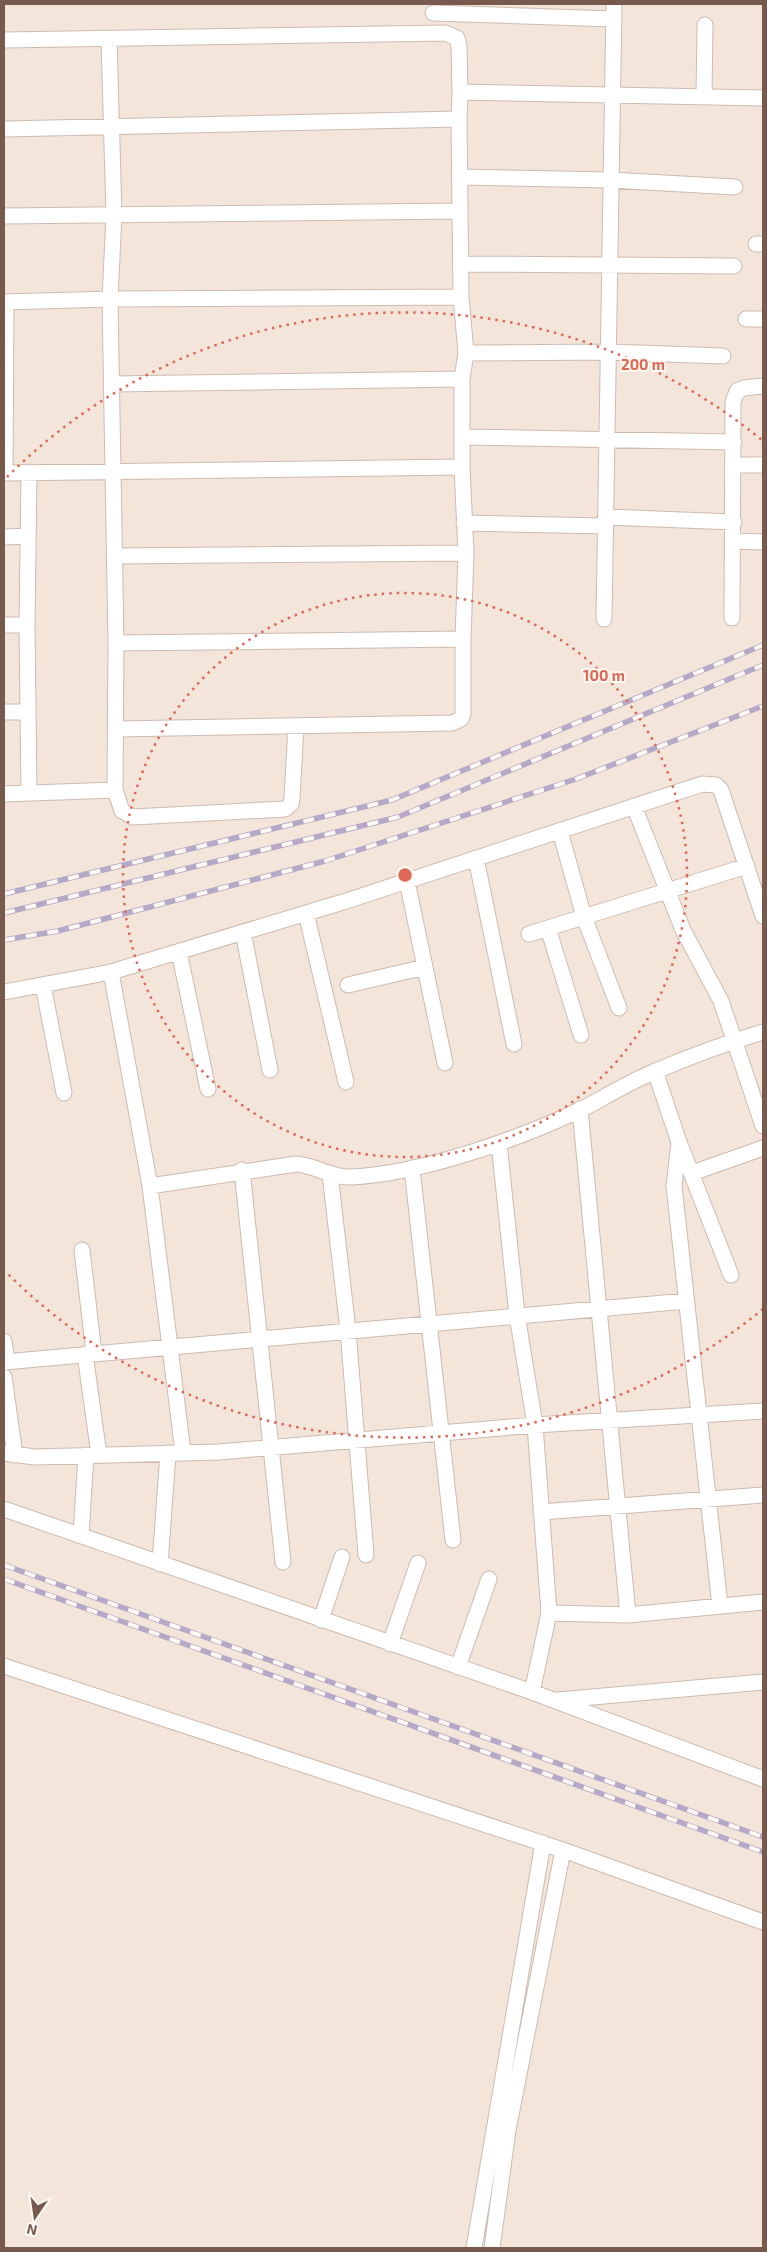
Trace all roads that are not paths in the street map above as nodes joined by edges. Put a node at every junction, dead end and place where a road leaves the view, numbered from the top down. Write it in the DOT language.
graph roads {
  1 [pos="433,8"];
  2 [pos="614,11"];
  3 [pos="705,25"];
  4 [pos="432,33"];
  5 [pos="4,40"];
  6 [pos="109,40"];
  7 [pos="460,92"];
  8 [pos="612,94"];
  9 [pos="704,97"];
  10 [pos="763,98"];
  11 [pos="459,119"];
  12 [pos="112,127"];
  13 [pos="4,129"];
  14 [pos="460,177"];
  15 [pos="611,180"];
  16 [pos="735,186"];
  17 [pos="460,211"];
  18 [pos="114,215"];
  19 [pos="4,216"];
  20 [pos="461,264"];
  21 [pos="610,265"];
  22 [pos="734,266"];
  23 [pos="461,296"];
  24 [pos="110,299"];
  25 [pos="5,302"];
  26 [pos="746,319"];
  27 [pos="763,319"];
  28 [pos="609,352"];
  29 [pos="466,353"];
  30 [pos="723,356"];
  31 [pos="462,379"];
  32 [pos="111,384"];
  33 [pos="763,386"];
  34 [pos="464,437"];
  35 [pos="607,440"];
  36 [pos="734,442"];
  37 [pos="763,465"];
  38 [pos="734,466"];
  39 [pos="462,467"];
  40 [pos="113,471"];
  41 [pos="4,473"];
  42 [pos="28,473"];
  43 [pos="605,522"];
  44 [pos="734,522"];
  45 [pos="464,524"];
  46 [pos="28,536"];
  47 [pos="4,537"];
  48 [pos="733,541"];
  49 [pos="763,542"];
  50 [pos="466,553"];
  51 [pos="114,556"];
  52 [pos="732,618"];
  53 [pos="604,619"];
  54 [pos="4,625"];
  55 [pos="27,625"];
  56 [pos="463,639"];
  57 [pos="116,643"];
  58 [pos="4,712"];
  59 [pos="28,712"];
  60 [pos="296,726"];
  61 [pos="117,729"];
  62 [pos="115,790"];
  63 [pos="29,793"];
  64 [pos="4,794"];
  65 [pos="634,806"];
  66 [pos="560,831"];
  67 [pos="476,858"];
  68 [pos="746,866"];
  69 [pos="757,879"];
  70 [pos="407,881"];
  71 [pos="668,891"];
  72 [pos="306,913"];
  73 [pos="763,916"];
  74 [pos="584,917"];
  75 [pos="548,928"];
  76 [pos="243,932"];
  77 [pos="529,934"];
  78 [pos="179,952"];
  79 [pos="425,967"];
  80 [pos="111,972"];
  81 [pos="43,985"];
  82 [pos="348,985"];
  83 [pos="4,992"];
  84 [pos="619,1008"];
  85 [pos="763,1032"];
  86 [pos="581,1035"];
  87 [pos="734,1041"];
  88 [pos="514,1044"];
  89 [pos="445,1063"];
  90 [pos="270,1070"];
  91 [pos="655,1071"];
  92 [pos="346,1082"];
  93 [pos="208,1089"];
  94 [pos="64,1093"];
  95 [pos="580,1109"];
  96 [pos="763,1126"];
  97 [pos="679,1142"];
  98 [pos="500,1143"];
  99 [pos="763,1148"];
  100 [pos="412,1168"];
  101 [pos="242,1170"];
  102 [pos="692,1173"];
  103 [pos="330,1174"];
  104 [pos="150,1186"];
  105 [pos="82,1250"];
  106 [pos="731,1275"];
  107 [pos="686,1301"];
  108 [pos="601,1308"];
  109 [pos="517,1315"];
  110 [pos="429,1323"];
  111 [pos="348,1330"];
  112 [pos="260,1338"];
  113 [pos="4,1340"];
  114 [pos="170,1347"];
  115 [pos="89,1354"];
  116 [pos="5,1367"];
  117 [pos="763,1410"];
  118 [pos="699,1415"];
  119 [pos="611,1421"];
  120 [pos="535,1425"];
  121 [pos="441,1433"];
  122 [pos="357,1440"];
  123 [pos="271,1448"];
  124 [pos="183,1452"];
  125 [pos="168,1453"];
  126 [pos="9,1454"];
  127 [pos="93,1455"];
  128 [pos="763,1494"];
  129 [pos="708,1499"];
  130 [pos="619,1505"];
  131 [pos="4,1510"];
  132 [pos="541,1512"];
  133 [pos="81,1536"];
  134 [pos="453,1540"];
  135 [pos="366,1555"];
  136 [pos="342,1557"];
  137 [pos="283,1562"];
  138 [pos="418,1563"];
  139 [pos="160,1564"];
  140 [pos="490,1579"];
  141 [pos="763,1602"];
  142 [pos="720,1606"];
  143 [pos="549,1613"];
  144 [pos="628,1615"];
  145 [pos="321,1620"];
  146 [pos="390,1644"];
  147 [pos="4,1666"];
  148 [pos="458,1667"];
  149 [pos="763,1682"];
  150 [pos="532,1692"];
  151 [pos="554,1700"];
  152 [pos="763,1767"];
  153 [pos="740,1770"];
  154 [pos="763,1779"];
  155 [pos="542,1843"];
  156 [pos="564,1850"];
  157 [pos="763,1922"];
  158 [pos="474,2248"];
  159 [pos="492,2248"];
  1 -- 2 [label="street"];
  1 -- 4 [label="street"];
  2 -- 8 [label="street"];
  3 -- 9 [label="street"];
  4 -- 6 [label="street"];
  4 -- 7 [label="street"];
  5 -- 6 [label="street"];
  6 -- 12 [label="street"];
  7 -- 8 [label="street"];
  7 -- 11 [label="street"];
  8 -- 9 [label="street"];
  8 -- 15 [label="street"];
  9 -- 10 [label="street"];
  11 -- 12 [label="street"];
  11 -- 14 [label="street"];
  12 -- 13 [label="street"];
  12 -- 18 [label="street"];
  14 -- 15 [label="street"];
  14 -- 17 [label="street"];
  15 -- 16 [label="street"];
  15 -- 21 [label="street"];
  17 -- 18 [label="street"];
  17 -- 20 [label="street"];
  18 -- 19 [label="street"];
  18 -- 24 [label="street"];
  20 -- 21 [label="street"];
  20 -- 23 [label="street"];
  21 -- 22 [label="street"];
  21 -- 28 [label="street"];
  23 -- 24 [label="street"];
  23 -- 29 [label="street"];
  24 -- 25 [label="street"];
  24 -- 32 [label="street"];
  25 -- 41 [label="street"];
  26 -- 27 [label="street"];
  28 -- 29 [label="street"];
  28 -- 30 [label="street"];
  28 -- 35 [label="street"];
  29 -- 31 [label="street"];
  31 -- 32 [label="street"];
  31 -- 34 [label="street"];
  32 -- 40 [label="street"];
  33 -- 36 [label="street"];
  34 -- 35 [label="street"];
  34 -- 39 [label="street"];
  35 -- 36 [label="street"];
  35 -- 43 [label="street"];
  36 -- 38 [label="street"];
  37 -- 38 [label="street"];
  38 -- 44 [label="street"];
  39 -- 40 [label="street"];
  39 -- 45 [label="street"];
  40 -- 42 [label="street"];
  40 -- 51 [label="street"];
  41 -- 42 [label="street"];
  42 -- 46 [label="street"];
  43 -- 44 [label="street"];
  43 -- 45 [label="street"];
  43 -- 53 [label="street"];
  44 -- 48 [label="street"];
  45 -- 50 [label="street"];
  46 -- 47 [label="street"];
  46 -- 55 [label="street"];
  48 -- 49 [label="street"];
  48 -- 52 [label="street"];
  50 -- 51 [label="street"];
  50 -- 56 [label="street"];
  51 -- 57 [label="street"];
  54 -- 55 [label="street"];
  55 -- 59 [label="street"];
  56 -- 57 [label="street"];
  56 -- 60 [label="street"];
  57 -- 61 [label="street"];
  58 -- 59 [label="street"];
  59 -- 63 [label="street"];
  60 -- 61 [label="street"];
  60 -- 62 [label="street"];
  61 -- 62 [label="street"];
  62 -- 63 [label="street"];
  63 -- 64 [label="street"];
  65 -- 66 [label="street"];
  65 -- 68 [label="street"];
  65 -- 71 [label="street"];
  66 -- 67 [label="street"];
  66 -- 74 [label="street"];
  67 -- 70 [label="street"];
  67 -- 88 [label="street"];
  68 -- 69 [label="street"];
  68 -- 71 [label="street"];
  69 -- 73 [label="street"];
  70 -- 72 [label="street"];
  70 -- 79 [label="street"];
  71 -- 74 [label="street"];
  71 -- 87 [label="street"];
  72 -- 76 [label="street"];
  72 -- 92 [label="street"];
  74 -- 75 [label="street"];
  74 -- 84 [label="street"];
  75 -- 77 [label="street"];
  75 -- 86 [label="street"];
  76 -- 78 [label="street"];
  76 -- 90 [label="street"];
  78 -- 80 [label="street"];
  78 -- 93 [label="street"];
  79 -- 82 [label="street"];
  79 -- 89 [label="street"];
  80 -- 81 [label="street"];
  80 -- 104 [label="street"];
  81 -- 83 [label="street"];
  81 -- 94 [label="street"];
  85 -- 87 [label="street"];
  87 -- 91 [label="street"];
  87 -- 96 [label="street"];
  91 -- 95 [label="street"];
  91 -- 97 [label="street"];
  95 -- 98 [label="street"];
  95 -- 108 [label="street"];
  97 -- 102 [label="street"];
  97 -- 107 [label="street"];
  98 -- 100 [label="street"];
  98 -- 109 [label="street"];
  99 -- 102 [label="street"];
  100 -- 103 [label="street"];
  100 -- 110 [label="street"];
  101 -- 103 [label="street"];
  101 -- 104 [label="street"];
  101 -- 112 [label="street"];
  102 -- 106 [label="street"];
  103 -- 111 [label="street"];
  104 -- 114 [label="street"];
  105 -- 115 [label="street"];
  107 -- 108 [label="street"];
  107 -- 118 [label="street"];
  108 -- 109 [label="street"];
  108 -- 119 [label="street"];
  109 -- 110 [label="street"];
  109 -- 120 [label="street"];
  110 -- 111 [label="street"];
  110 -- 121 [label="street"];
  111 -- 112 [label="street"];
  111 -- 122 [label="street"];
  112 -- 114 [label="street"];
  112 -- 123 [label="street"];
  113 -- 116 [label="street"];
  114 -- 115 [label="street"];
  114 -- 124 [label="street"];
  115 -- 116 [label="street"];
  115 -- 127 [label="street"];
  116 -- 126 [label="street"];
  117 -- 118 [label="street"];
  118 -- 119 [label="street"];
  118 -- 129 [label="street"];
  119 -- 120 [label="street"];
  119 -- 130 [label="street"];
  120 -- 121 [label="street"];
  120 -- 132 [label="street"];
  121 -- 122 [label="street"];
  121 -- 134 [label="street"];
  122 -- 123 [label="street"];
  122 -- 135 [label="street"];
  123 -- 124 [label="street"];
  123 -- 137 [label="street"];
  124 -- 125 [label="street"];
  125 -- 127 [label="street"];
  125 -- 139 [label="street"];
  126 -- 127 [label="street"];
  127 -- 133 [label="street"];
  128 -- 129 [label="street"];
  129 -- 130 [label="street"];
  129 -- 142 [label="street"];
  130 -- 132 [label="street"];
  130 -- 144 [label="street"];
  131 -- 133 [label="street"];
  132 -- 143 [label="street"];
  133 -- 139 [label="street"];
  136 -- 145 [label="street"];
  138 -- 146 [label="street"];
  139 -- 145 [label="street"];
  140 -- 148 [label="street"];
  141 -- 142 [label="street"];
  142 -- 144 [label="street"];
  143 -- 144 [label="street"];
  143 -- 150 [label="street"];
  145 -- 146 [label="street"];
  146 -- 148 [label="street"];
  147 -- 155 [label="street"];
  148 -- 150 [label="street"];
  149 -- 151 [label="street"];
  150 -- 151 [label="street"];
  151 -- 153 [label="street"];
  152 -- 153 [label="street"];
  153 -- 154 [label="street"];
  155 -- 156 [label="street"];
  155 -- 158 [label="street"];
  156 -- 157 [label="street"];
  156 -- 159 [label="street"];
}
